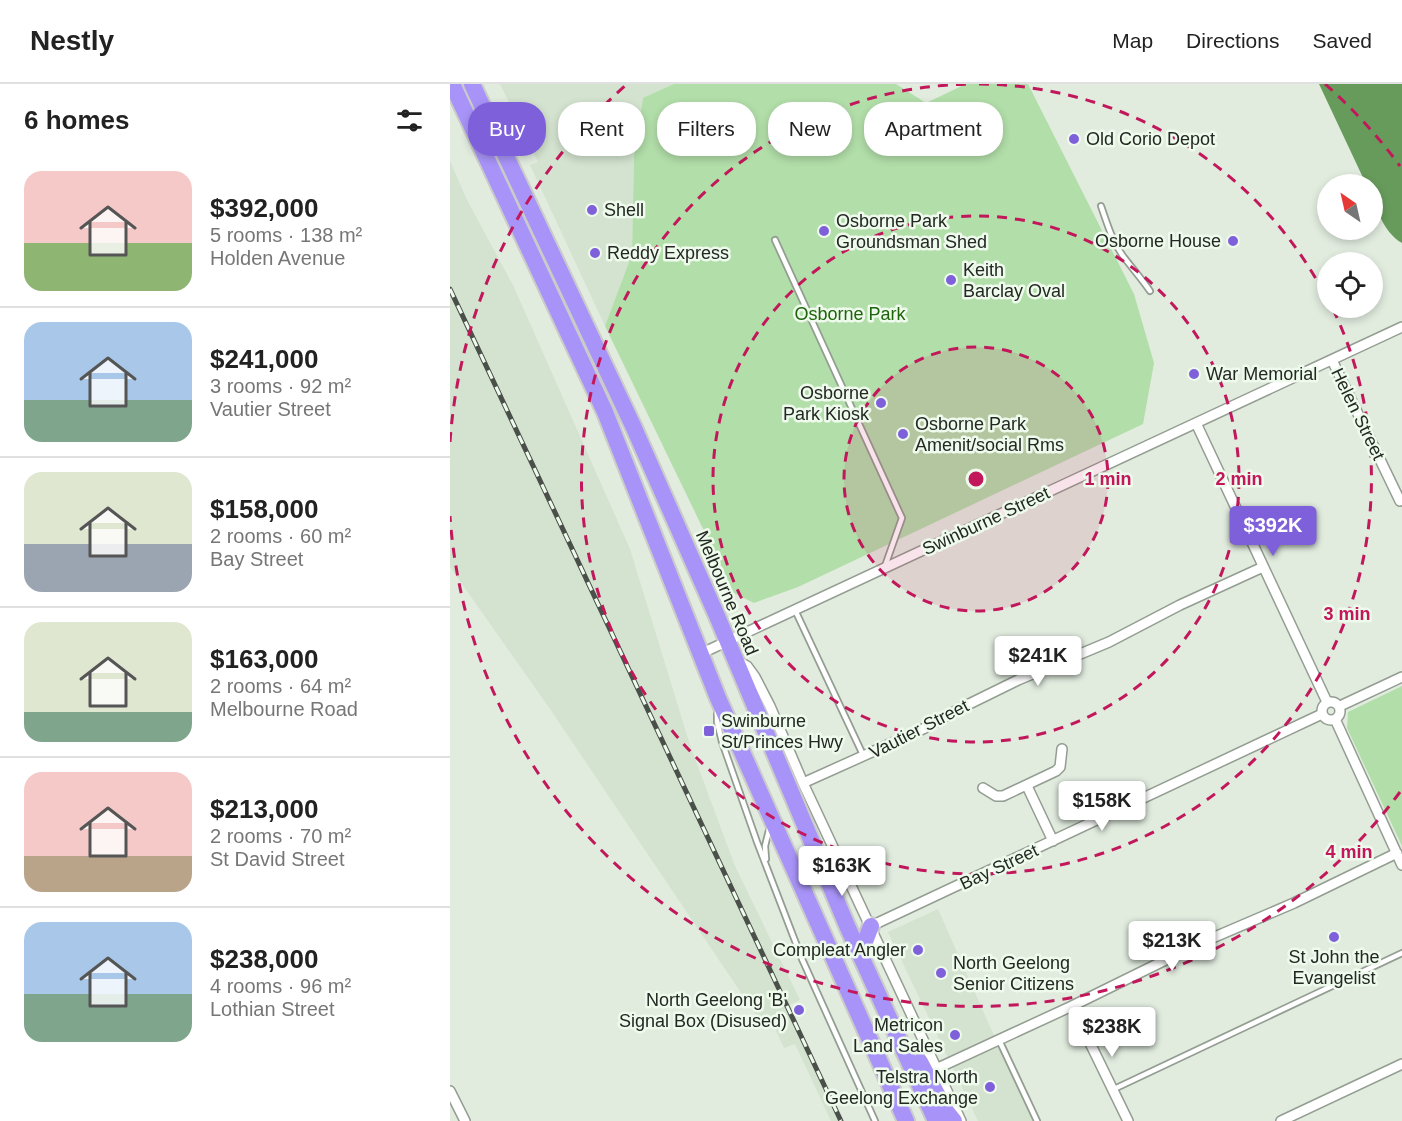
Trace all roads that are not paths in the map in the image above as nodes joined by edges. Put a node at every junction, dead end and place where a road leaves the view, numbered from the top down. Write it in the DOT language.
graph roads {
  1 [pos="452,84"];
  2 [pos="472,84"];
  3 [pos="1101,206"];
  4 [pos="775,240"];
  5 [pos="1150,291"];
  6 [pos="1402,327"];
  7 [pos="1332,360"];
  8 [pos="1196,423"];
  9 [pos="1400,501"];
  10 [pos="1263,567"];
  11 [pos="884,569"];
  12 [pos="795,610"];
  13 [pos="727,642"];
  14 [pos="700,654"];
  15 [pos="735,660"];
  16 [pos="1402,677"];
  17 [pos="718,698"];
  18 [pos="1327,702"];
  19 [pos="1340,706"];
  20 [pos="1322,714"];
  21 [pos="1335,719"];
  22 [pos="1062,749"];
  23 [pos="864,757"];
  24 [pos="803,783"];
  25 [pos="1027,786"];
  26 [pos="983,788"];
  27 [pos="772,820"];
  28 [pos="1053,841"];
  29 [pos="1397,853"];
  30 [pos="1402,865"];
  31 [pos="768,870"];
  32 [pos="871,927"];
  33 [pos="848,928"];
  34 [pos="1402,953"];
  35 [pos="860,955"];
  36 [pos="870,976"];
  37 [pos="1072,1006"];
  38 [pos="999,1040"];
  39 [pos="870,1041"];
  40 [pos="1402,1064"];
  41 [pos="938,1068"];
  42 [pos="450,1090"];
  43 [pos="1112,1090"];
  44 [pos="465,1121"];
  45 [pos="874,1121"];
  46 [pos="906,1121"];
  47 [pos="936,1121"];
  48 [pos="954,1121"];
  49 [pos="962,1121"];
  50 [pos="1037,1121"];
  51 [pos="1128,1121"];
  52 [pos="1281,1121"];
  1 -- 14 [label="highway"];
  2 -- 13 [label="highway, Melbourne Road"];
  3 -- 5 [label="lane"];
  4 -- 11 [label="lane"];
  6 -- 7 [label="street, Swinburne Street"];
  7 -- 8 [label="street, Swinburne Street"];
  7 -- 9 [label="street, Helen Street"];
  8 -- 10 [label="street"];
  8 -- 11 [label="street, Swinburne Street"];
  10 -- 18 [label="street"];
  10 -- 23 [label="street, Vautier Street"];
  11 -- 12 [label="street, Swinburne Street"];
  12 -- 13 [label="street, Swinburne Street"];
  12 -- 23 [label="lane"];
  13 -- 14 [label="street, Swinburne Street"];
  13 -- 15 [label="highway, Melbourne Road"];
  14 -- 17 [label="highway"];
  15 -- 24 [label="street"];
  15 -- 33 [label="highway, Melbourne Road"];
  16 -- 19 [label="street"];
  17 -- 27 [label="highway"];
  17 -- 31 [label="lane"];
  18 -- 19 [label="street"];
  18 -- 20 [label="street"];
  19 -- 21 [label="street"];
  20 -- 21 [label="street"];
  20 -- 28 [label="street, Bay Street"];
  21 -- 29 [label="street"];
  22 -- 25 [label="street"];
  23 -- 24 [label="street, Vautier Street"];
  24 -- 32 [label="street"];
  25 -- 26 [label="street"];
  25 -- 28 [label="street"];
  27 -- 31 [label="lane"];
  27 -- 39 [label="highway"];
  28 -- 32 [label="street, Bay Street"];
  29 -- 30 [label="street"];
  29 -- 37 [label="street"];
  31 -- 45 [label="lane"];
  32 -- 35 [label="highway"];
  32 -- 41 [label="street"];
  33 -- 35 [label="highway, Melbourne Road"];
  33 -- 39 [label="highway"];
  34 -- 43 [label="lane"];
  35 -- 36 [label="highway, Melbourne Road"];
  36 -- 47 [label="highway, Melbourne Road"];
  36 -- 48 [label="highway"];
  37 -- 38 [label="street"];
  37 -- 43 [label="street"];
  38 -- 41 [label="street"];
  38 -- 50 [label="lane"];
  39 -- 46 [label="highway"];
  40 -- 52 [label="street"];
  41 -- 49 [label="street"];
  42 -- 44 [label="street"];
  43 -- 51 [label="street"];
}
